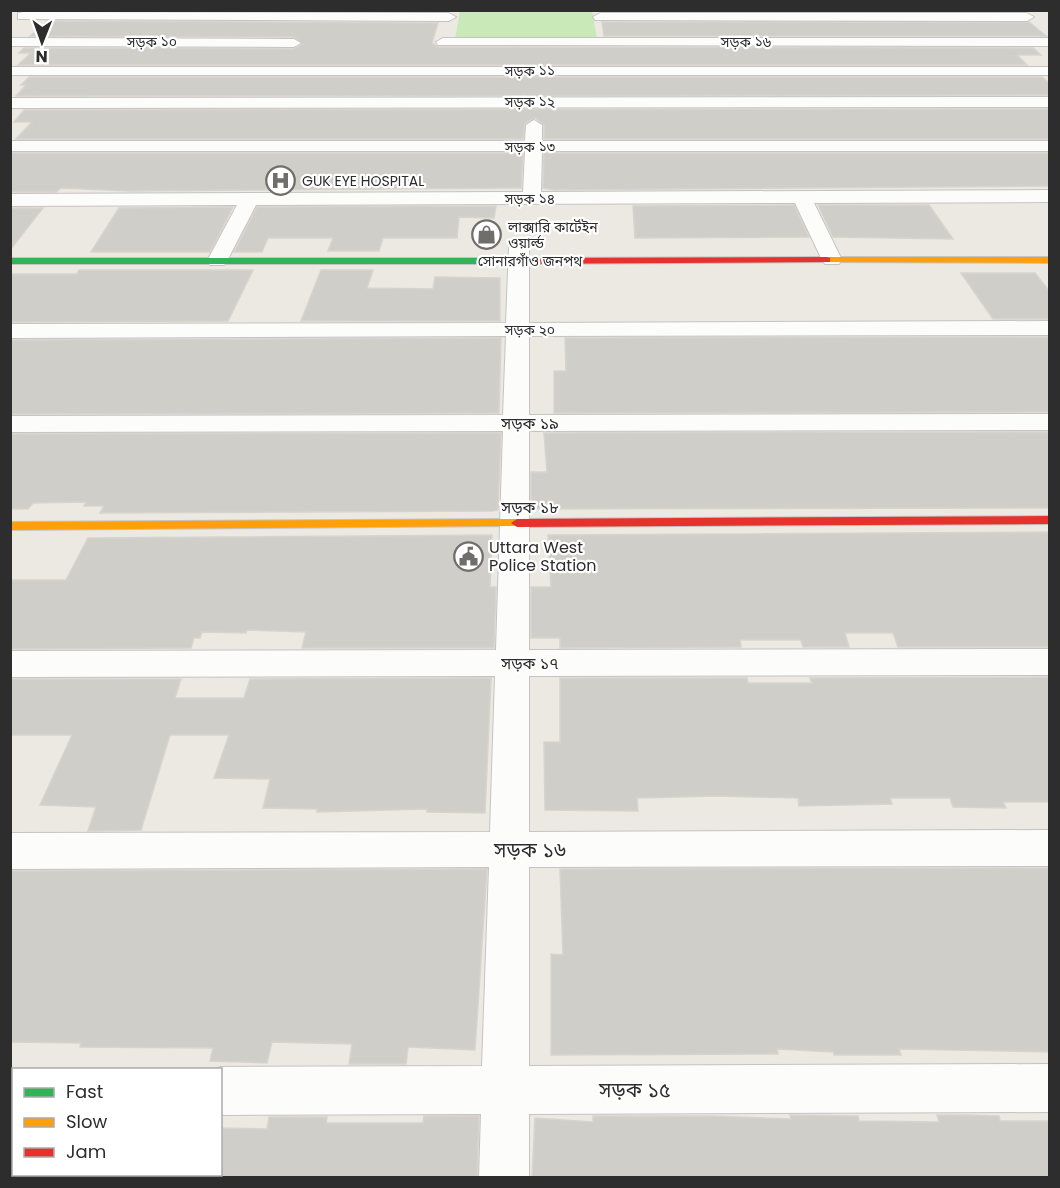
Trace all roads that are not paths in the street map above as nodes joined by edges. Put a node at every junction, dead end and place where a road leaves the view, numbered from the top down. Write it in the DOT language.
graph roads {
  1 [pos="26,13"];
  2 [pos="449,14"];
  3 [pos="600,14"];
  4 [pos="1023,14"];
  5 [pos="309,17"];
  6 [pos="10,26"];
  7 [pos="1050,34"];
  8 [pos="10,42"];
  9 [pos="443,42"];
  10 [pos="604,42"];
  11 [pos="1050,42"];
  12 [pos="294,43"];
  13 [pos="10,71"];
  14 [pos="279,71"];
  15 [pos="436,71"];
  16 [pos="1050,71"];
  17 [pos="610,87"];
  18 [pos="534,102"];
  19 [pos="1050,102"];
  20 [pos="10,103"];
  21 [pos="261,103"];
  22 [pos="10,146"];
  23 [pos="1050,146"];
  24 [pos="534,147"];
  25 [pos="1050,196"];
  26 [pos="802,198"];
  27 [pos="532,199"];
  28 [pos="10,200"];
  29 [pos="248,201"];
  30 [pos="246,246"];
  31 [pos="696,246"];
  32 [pos="1050,246"];
  33 [pos="519,250"];
  34 [pos="217,251"];
  35 [pos="829,253"];
  36 [pos="1050,260"];
  37 [pos="10,261"];
  38 [pos="1050,328"];
  39 [pos="516,330"];
  40 [pos="10,331"];
  41 [pos="1050,422"];
  42 [pos="514,423"];
  43 [pos="10,424"];
  44 [pos="1050,520"];
  45 [pos="513,523"];
  46 [pos="10,526"];
  47 [pos="1050,662"];
  48 [pos="511,663"];
  49 [pos="10,664"];
  50 [pos="1050,848"];
  51 [pos="509,850"];
  52 [pos="10,851"];
  53 [pos="1050,1088"];
  54 [pos="505,1090"];
  55 [pos="222,1091"];
  56 [pos="504,1178"];
  1 -- 5 [label="street"];
  1 -- 6 [label="street"];
  2 -- 5 [label="street"];
  2 -- 9 [label="street"];
  3 -- 4 [label="street"];
  3 -- 10 [label="street"];
  4 -- 7 [label="street"];
  5 -- 12 [label="street"];
  8 -- 12 [label="street, সড়ক ১০"];
  9 -- 10 [label="street, সড়ক ১৬"];
  9 -- 15 [label="street"];
  10 -- 11 [label="street, সড়ক ১৬"];
  10 -- 17 [label="street"];
  12 -- 14 [label="street"];
  13 -- 14 [label="street, সড়ক ১১"];
  14 -- 15 [label="street, সড়ক ১১"];
  14 -- 21 [label="street"];
  15 -- 17 [label="street, সড়ক ১১"];
  16 -- 17 [label="street, সড়ক ১১"];
  17 -- 18 [label="street, সড়ক ১২"];
  17 -- 19 [label="street, সড়ক ১২"];
  18 -- 21 [label="street, সড়ক ১২"];
  18 -- 24 [label="street"];
  20 -- 21 [label="street, সড়ক ১২"];
  22 -- 24 [label="street, সড়ক ১৩"];
  23 -- 24 [label="street, সড়ক ১৩"];
  24 -- 27 [label="street"];
  25 -- 26 [label="street, সড়ক ১৪"];
  26 -- 27 [label="street, সড়ক ১৪"];
  26 -- 35 [label="street"];
  27 -- 29 [label="street, সড়ক ১৪"];
  28 -- 29 [label="street, সড়ক ১৪"];
  29 -- 34 [label="street"];
  30 -- 34 [label="main road, সোনারগাঁও জনপথ"];
  31 -- 35 [label="main road, সোনারগাঁও জনপথ"];
  32 -- 35 [label="main road, সোনারগাঁও জনপথ"];
  33 -- 34 [label="main road, সোনারগাঁও জনপথ"];
  33 -- 35 [label="main road, সোনারগাঁও জনপথ"];
  33 -- 39 [label="street"];
  34 -- 37 [label="main road, সোনারগাঁও জনপথ"];
  35 -- 36 [label="main road, সোনারগাঁও জনপথ"];
  38 -- 39 [label="street, সড়ক ২০"];
  39 -- 40 [label="street, সড়ক ২০"];
  39 -- 42 [label="street"];
  41 -- 42 [label="street, সড়ক ১৯"];
  42 -- 43 [label="street, সড়ক ১৯"];
  42 -- 45 [label="street"];
  44 -- 45 [label="main road, সড়ক ১৮"];
  45 -- 46 [label="main road, সড়ক ১৮"];
  45 -- 48 [label="street"];
  47 -- 48 [label="street, সড়ক ১৭"];
  48 -- 49 [label="street, সড়ক ১৭"];
  48 -- 51 [label="street"];
  50 -- 51 [label="street, সড়ক ১৬"];
  51 -- 52 [label="street, সড়ক ১৬"];
  51 -- 54 [label="street"];
  53 -- 54 [label="street, সড়ক ১৫"];
  54 -- 55 [label="street, সড়ক ১৫"];
  54 -- 56 [label="street"];
}
